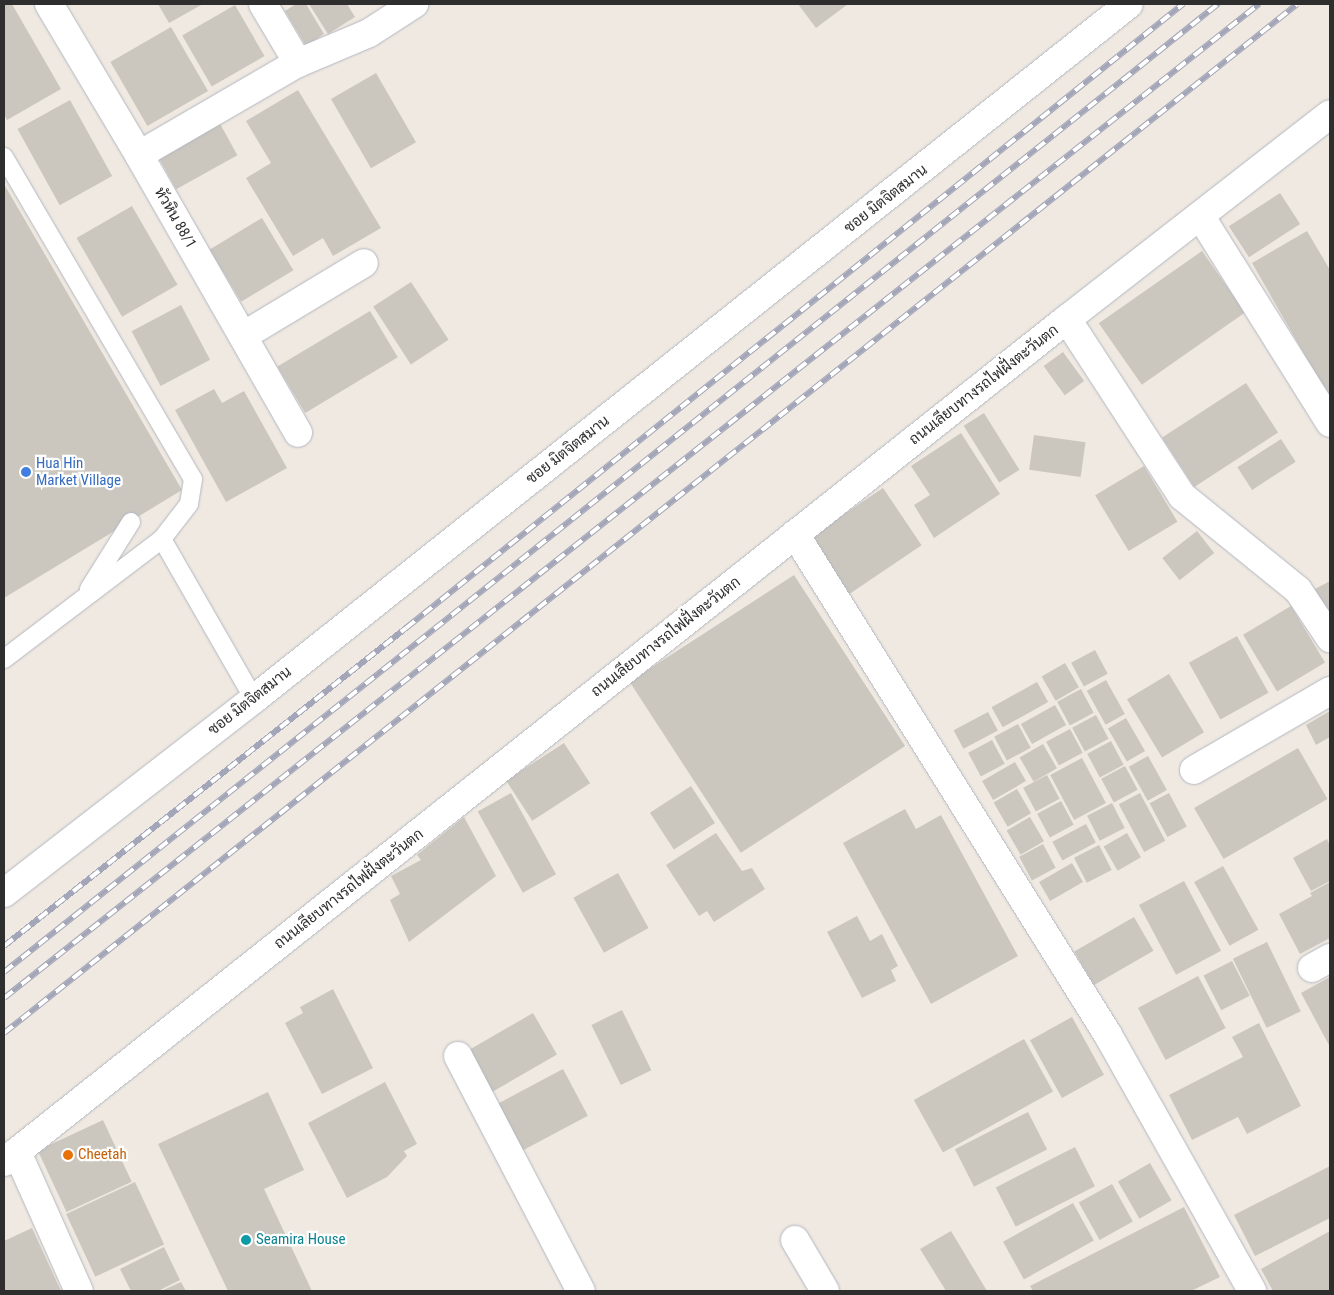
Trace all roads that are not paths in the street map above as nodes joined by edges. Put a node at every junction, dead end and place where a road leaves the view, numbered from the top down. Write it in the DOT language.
graph roads {
  1 [pos="49,4"];
  2 [pos="263,4"];
  3 [pos="414,4"];
  4 [pos="1130,4"];
  5 [pos="298,63"];
  6 [pos="1330,114"];
  7 [pos="139,155"];
  8 [pos="4,157"];
  9 [pos="1201,217"];
  10 [pos="364,263"];
  11 [pos="1068,319"];
  12 [pos="243,336"];
  13 [pos="1330,423"];
  14 [pos="298,433"];
  15 [pos="130,522"];
  16 [pos="795,534"];
  17 [pos="162,538"];
  18 [pos="84,598"];
  19 [pos="1330,638"];
  20 [pos="4,659"];
  21 [pos="1330,691"];
  22 [pos="254,699"];
  23 [pos="1194,770"];
  24 [pos="4,893"];
  25 [pos="458,1056"];
  26 [pos="10,1157"];
  27 [pos="795,1240"];
  28 [pos="78,1291"];
  29 [pos="581,1291"];
  30 [pos="824,1291"];
  31 [pos="1252,1291"];
  1 -- 7 [label="street, หัวหิน 88/1"];
  2 -- 5 [label="street"];
  3 -- 5 [label="street"];
  4 -- 22 [label="street, ซอย มิตจิตสมาน"];
  5 -- 7 [label="street"];
  6 -- 9 [label="street, ถนนเลียบทางรถไฟฝั่งตะวันตก"];
  7 -- 12 [label="street, หัวหิน 88/1"];
  8 -- 17 [label="lane"];
  9 -- 11 [label="street, ถนนเลียบทางรถไฟฝั่งตะวันตก"];
  9 -- 13 [label="street"];
  10 -- 12 [label="street"];
  11 -- 16 [label="street, ถนนเลียบทางรถไฟฝั่งตะวันตก"];
  11 -- 19 [label="street"];
  12 -- 14 [label="street, หัวหิน 88/1"];
  15 -- 18 [label="lane"];
  16 -- 26 [label="street, ถนนเลียบทางรถไฟฝั่งตะวันตก"];
  16 -- 31 [label="street"];
  17 -- 18 [label="lane"];
  17 -- 22 [label="lane"];
  18 -- 20 [label="lane"];
  21 -- 23 [label="street"];
  22 -- 24 [label="street, ซอย มิตจิตสมาน"];
  25 -- 29 [label="street"];
  26 -- 28 [label="street"];
  27 -- 30 [label="street"];
}
